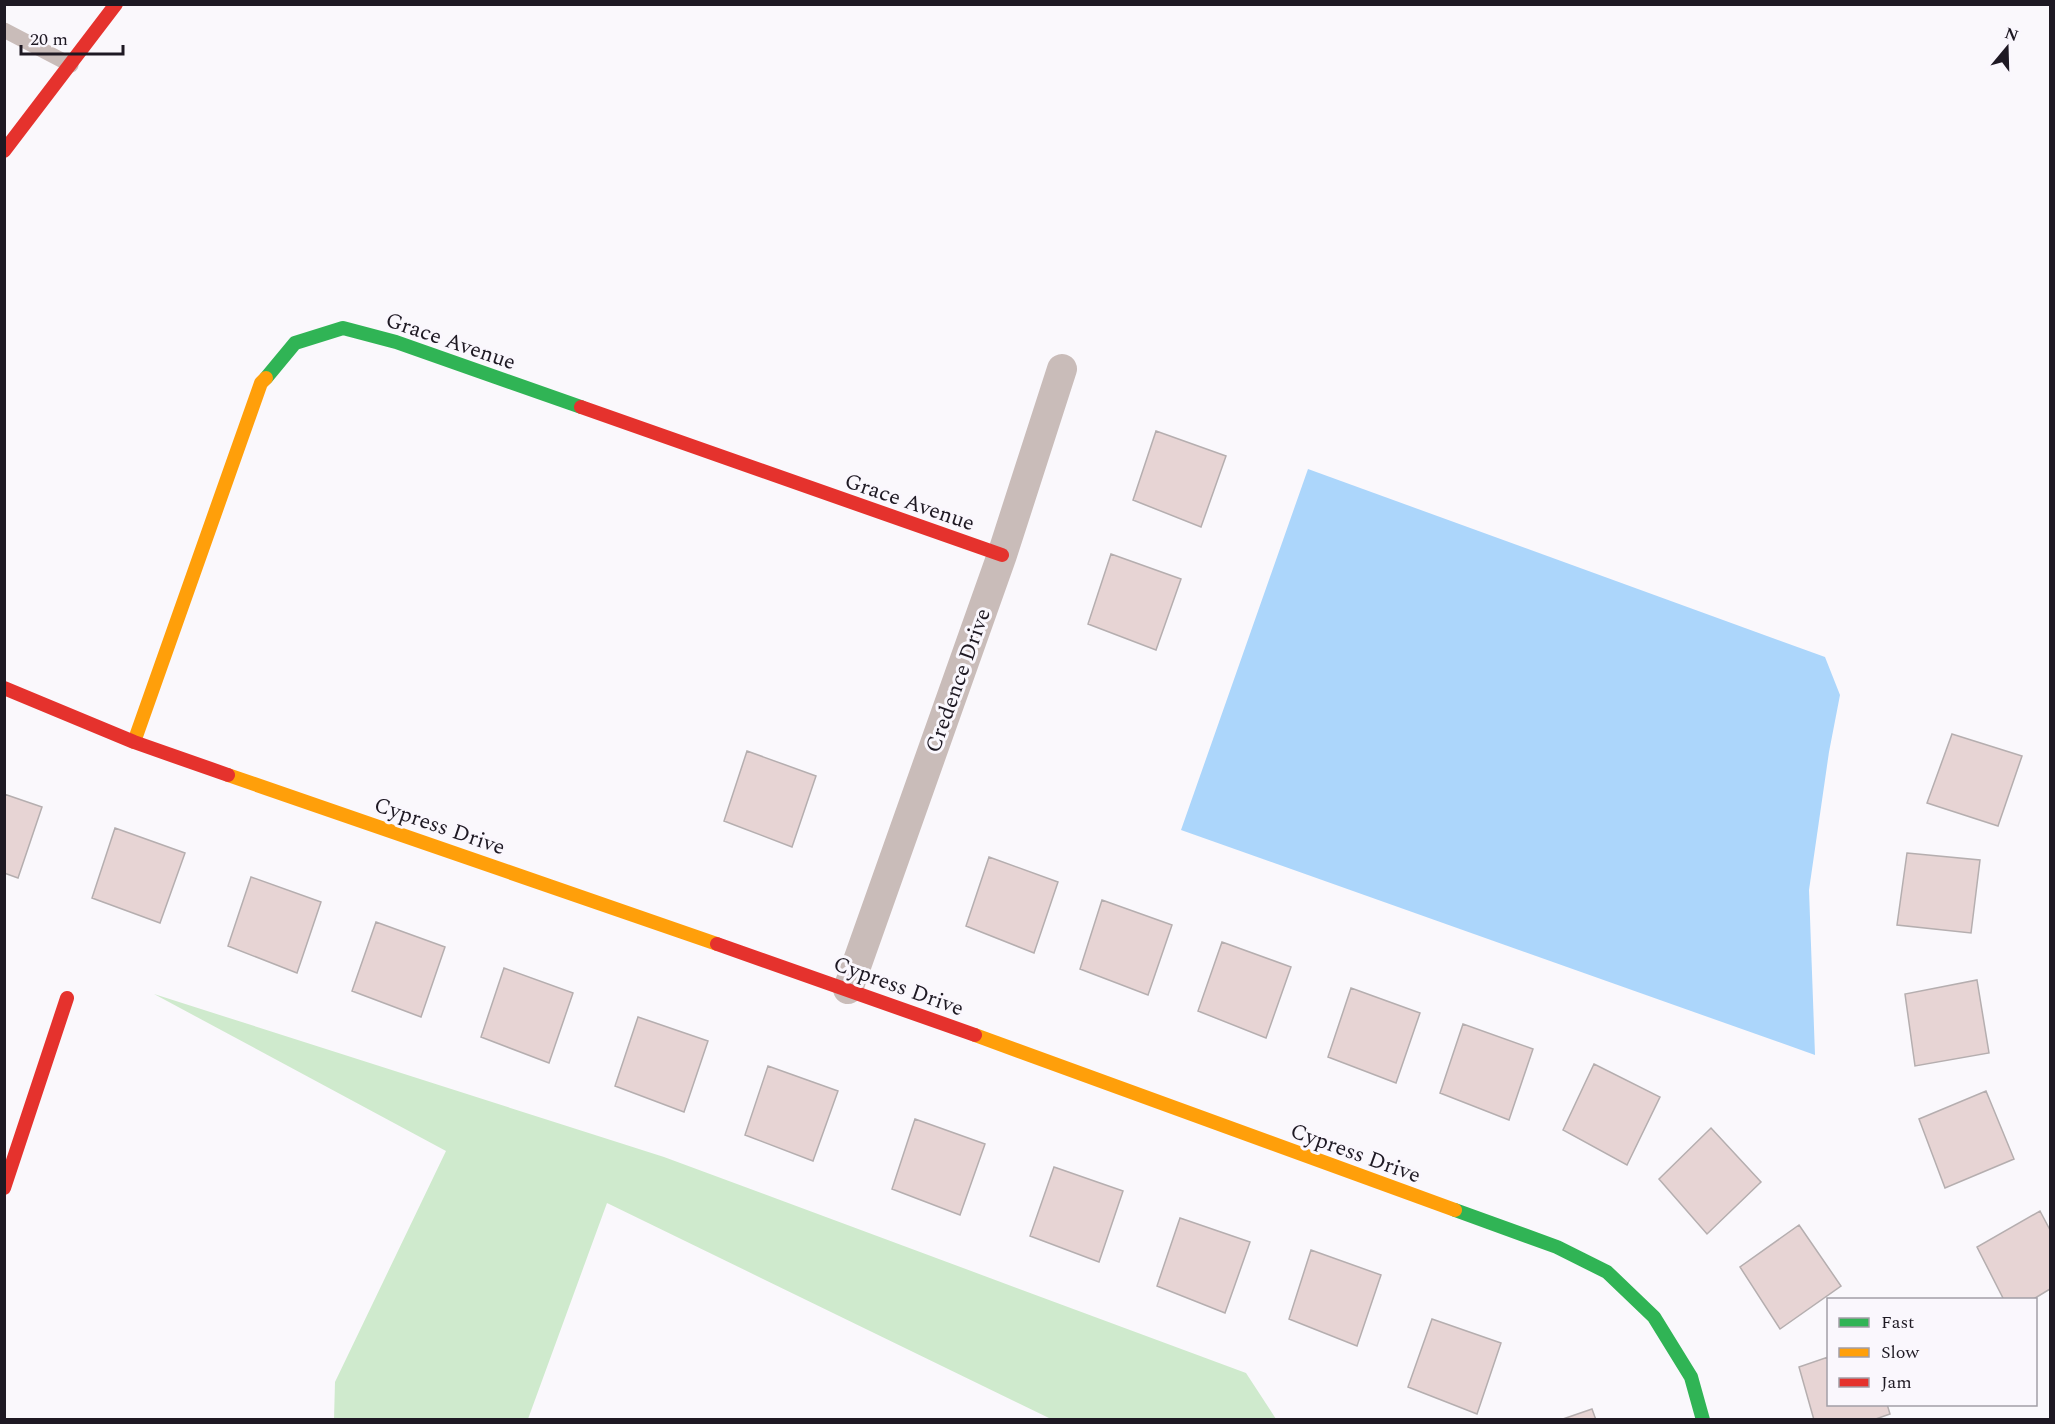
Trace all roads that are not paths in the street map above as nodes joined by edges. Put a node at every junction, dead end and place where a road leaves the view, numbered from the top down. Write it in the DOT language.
graph roads {
  1 [pos="116,4"];
  2 [pos="4,30"];
  3 [pos="71,65"];
  4 [pos="4,151"];
  5 [pos="1062,369"];
  6 [pos="1002,555"];
  7 [pos="4,688"];
  8 [pos="134,742"];
  9 [pos="848,989"];
  10 [pos="67,998"];
  11 [pos="4,1188"];
  12 [pos="1703,1419"];
  1 -- 3 [label="street"];
  2 -- 3 [label="lane"];
  3 -- 4 [label="street"];
  5 -- 6 [label="street, Credence Drive"];
  6 -- 8 [label="street, Grace Avenue"];
  6 -- 9 [label="street, Credence Drive"];
  7 -- 8 [label="street, Cypress Drive"];
  8 -- 9 [label="street, Cypress Drive"];
  9 -- 12 [label="street, Cypress Drive"];
  10 -- 11 [label="street"];
}
